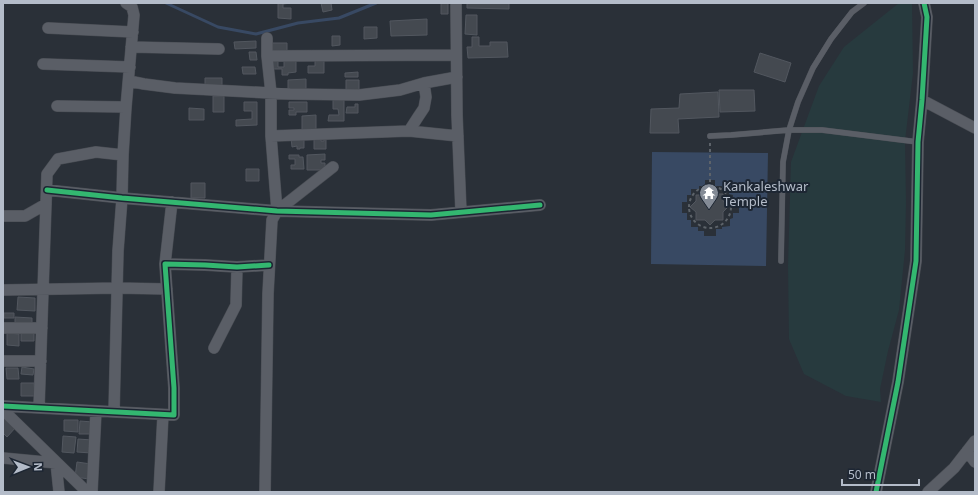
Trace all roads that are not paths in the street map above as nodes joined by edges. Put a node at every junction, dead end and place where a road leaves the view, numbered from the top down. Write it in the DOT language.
graph roads {
  1 [pos="126,3"];
  2 [pos="456,3"];
  3 [pos="864,3"];
  4 [pos="924,3"];
  5 [pos="48,28"];
  6 [pos="133,32"];
  7 [pos="266,38"];
  8 [pos="131,47"];
  9 [pos="219,49"];
  10 [pos="456,55"];
  11 [pos="267,56"];
  12 [pos="43,64"];
  13 [pos="130,67"];
  14 [pos="457,77"];
  15 [pos="128,82"];
  16 [pos="424,83"];
  17 [pos="270,93"];
  18 [pos="922,100"];
  19 [pos="57,106"];
  20 [pos="126,108"];
  21 [pos="975,128"];
  22 [pos="789,130"];
  23 [pos="409,131"];
  24 [pos="271,136"];
  25 [pos="458,136"];
  26 [pos="710,136"];
  27 [pos="918,142"];
  28 [pos="123,155"];
  29 [pos="333,167"];
  30 [pos="47,190"];
  31 [pos="122,198"];
  32 [pos="172,202"];
  33 [pos="46,204"];
  34 [pos="540,206"];
  35 [pos="277,211"];
  36 [pos="461,212"];
  37 [pos="3,216"];
  38 [pos="781,261"];
  39 [pos="165,264"];
  40 [pos="269,264"];
  41 [pos="237,266"];
  42 [pos="117,288"];
  43 [pos="43,289"];
  44 [pos="167,289"];
  45 [pos="3,290"];
  46 [pos="3,328"];
  47 [pos="42,328"];
  48 [pos="214,348"];
  49 [pos="3,361"];
  50 [pos="41,361"];
  51 [pos="3,406"];
  52 [pos="39,408"];
  53 [pos="3,410"];
  54 [pos="96,411"];
  55 [pos="114,412"];
  56 [pos="163,415"];
  57 [pos="975,441"];
  58 [pos="967,451"];
  59 [pos="3,458"];
  60 [pos="975,462"];
  61 [pos="56,463"];
  62 [pos="59,492"];
  63 [pos="87,492"];
  64 [pos="92,492"];
  65 [pos="160,492"];
  66 [pos="265,492"];
  67 [pos="876,492"];
  68 [pos="928,492"];
  1 -- 6 [label="street"];
  2 -- 10 [label="street"];
  3 -- 22 [label="lane"];
  4 -- 18 [label="street"];
  5 -- 6 [label="street"];
  6 -- 8 [label="street"];
  7 -- 11 [label="street"];
  8 -- 9 [label="street"];
  8 -- 13 [label="street"];
  10 -- 11 [label="street"];
  10 -- 14 [label="street"];
  11 -- 17 [label="street"];
  12 -- 13 [label="street"];
  13 -- 15 [label="street"];
  14 -- 16 [label="street"];
  14 -- 25 [label="street"];
  15 -- 17 [label="street"];
  15 -- 20 [label="street"];
  16 -- 17 [label="street"];
  16 -- 23 [label="street"];
  17 -- 24 [label="street"];
  18 -- 21 [label="street"];
  18 -- 27 [label="street"];
  19 -- 20 [label="street"];
  20 -- 28 [label="street"];
  22 -- 26 [label="lane"];
  22 -- 27 [label="lane"];
  22 -- 38 [label="lane"];
  23 -- 24 [label="street"];
  23 -- 25 [label="street"];
  24 -- 35 [label="street"];
  25 -- 36 [label="street"];
  27 -- 67 [label="street"];
  28 -- 30 [label="street"];
  28 -- 31 [label="street"];
  29 -- 35 [label="street"];
  30 -- 31 [label="street"];
  30 -- 33 [label="street"];
  31 -- 32 [label="street"];
  31 -- 42 [label="street"];
  32 -- 35 [label="street"];
  32 -- 39 [label="street"];
  33 -- 37 [label="street"];
  33 -- 43 [label="street"];
  34 -- 36 [label="street"];
  35 -- 36 [label="street"];
  35 -- 40 [label="street"];
  39 -- 41 [label="street"];
  39 -- 44 [label="street"];
  40 -- 41 [label="street"];
  40 -- 66 [label="street"];
  41 -- 48 [label="street"];
  42 -- 43 [label="street"];
  42 -- 44 [label="street"];
  42 -- 55 [label="street"];
  43 -- 45 [label="street"];
  43 -- 47 [label="street"];
  44 -- 56 [label="street"];
  46 -- 47 [label="street"];
  47 -- 50 [label="street"];
  49 -- 50 [label="street"];
  50 -- 52 [label="street"];
  51 -- 52 [label="street"];
  52 -- 54 [label="street"];
  53 -- 61 [label="street"];
  54 -- 55 [label="street"];
  54 -- 64 [label="street"];
  55 -- 56 [label="street"];
  56 -- 65 [label="street"];
  57 -- 58 [label="street"];
  58 -- 60 [label="street"];
  58 -- 68 [label="street"];
  59 -- 61 [label="street"];
  61 -- 62 [label="street"];
  61 -- 63 [label="street"];
}
